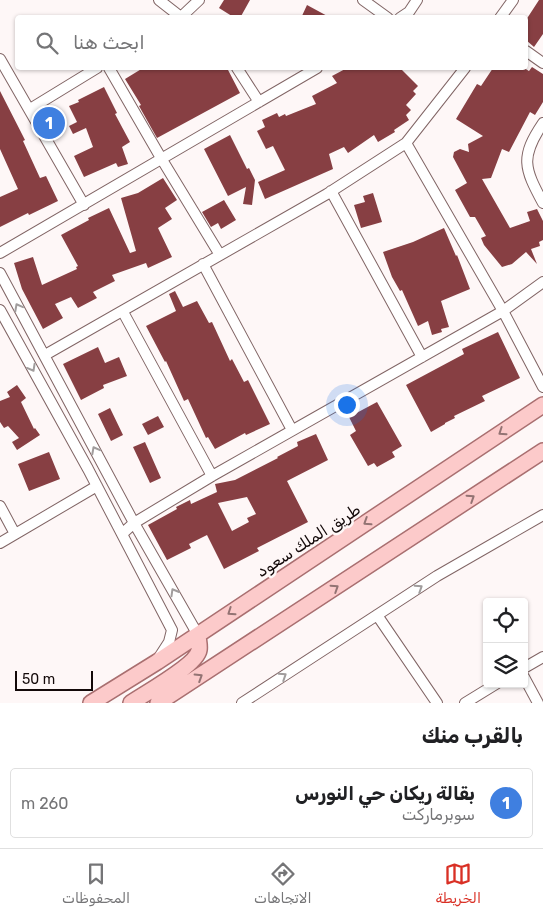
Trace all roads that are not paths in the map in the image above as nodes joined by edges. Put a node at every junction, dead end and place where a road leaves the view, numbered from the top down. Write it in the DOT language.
graph roads {
  1 [pos="159,0"];
  2 [pos="199,0"];
  3 [pos="363,0"];
  4 [pos="417,0"];
  5 [pos="513,0"];
  6 [pos="178,15"];
  7 [pos="183,15"];
  8 [pos="384,15"];
  9 [pos="404,15"];
  10 [pos="502,15"];
  11 [pos="528,52"];
  12 [pos="0,59"];
  13 [pos="543,63"];
  14 [pos="94,70"];
  15 [pos="110,70"];
  16 [pos="238,70"];
  17 [pos="314,70"];
  18 [pos="461,70"];
  19 [pos="259,102"];
  20 [pos="30,109"];
  21 [pos="543,123"];
  22 [pos="406,144"];
  23 [pos="161,158"];
  24 [pos="331,192"];
  25 [pos="543,203"];
  26 [pos="84,205"];
  27 [pos="0,253"];
  28 [pos="220,255"];
  29 [pos="203,264"];
  30 [pos="0,273"];
  31 [pos="543,282"];
  32 [pos="0,310"];
  33 [pos="503,311"];
  34 [pos="123,312"];
  35 [pos="44,356"];
  36 [pos="422,357"];
  37 [pos="543,388"];
  38 [pos="543,405"];
  39 [pos="292,430"];
  40 [pos="543,450"];
  41 [pos="212,476"];
  42 [pos="97,486"];
  43 [pos="0,506"];
  44 [pos="543,515"];
  45 [pos="134,524"];
  46 [pos="15,534"];
  47 [pos="122,534"];
  48 [pos="0,543"];
  49 [pos="377,615"];
  50 [pos="198,634"];
  51 [pos="543,657"];
  52 [pos="157,662"];
  53 [pos="528,666"];
  54 [pos="528,685"];
  55 [pos="489,688"];
  56 [pos="92,703"];
  57 [pos="131,703"];
  58 [pos="158,703"];
  59 [pos="242,703"];
  60 [pos="437,703"];
  61 [pos="465,703"];
  62 [pos="538,703"];
  1 -- 6 [label="street"];
  2 -- 7 [label="street"];
  3 -- 8 [label="street"];
  4 -- 9 [label="street"];
  5 -- 10 [label="street"];
  11 -- 13 [label="street"];
  12 -- 20 [label="street"];
  14 -- 20 [label="street"];
  15 -- 23 [label="street"];
  16 -- 19 [label="street"];
  17 -- 19 [label="street"];
  18 -- 22 [label="street"];
  19 -- 23 [label="street"];
  20 -- 26 [label="street"];
  21 -- 25 [label="street"];
  22 -- 24 [label="street"];
  22 -- 33 [label="street"];
  23 -- 26 [label="street"];
  23 -- 28 [label="street"];
  24 -- 28 [label="street"];
  24 -- 36 [label="street"];
  26 -- 27 [label="street"];
  28 -- 29 [label="street"];
  29 -- 34 [label="street"];
  29 -- 39 [label="street"];
  35 -- 30 [label="street, one-way"];
  31 -- 33 [label="street"];
  32 -- 42 [label="street, one-way"];
  33 -- 36 [label="street"];
  33 -- 37 [label="street"];
  34 -- 35 [label="street"];
  34 -- 41 [label="street"];
  45 -- 35 [label="street, one-way"];
  36 -- 39 [label="street"];
  38 -- 50 [label="main road, طريق الملك سعود, one-way"];
  39 -- 41 [label="street"];
  58 -- 40 [label="main road, one-way"];
  41 -- 45 [label="street"];
  42 -- 46 [label="street"];
  42 -- 47 [label="street"];
  43 -- 46 [label="street"];
  49 -- 44 [label="street, one-way"];
  45 -- 47 [label="street"];
  50 -- 45 [label="street, one-way"];
  46 -- 48 [label="street"];
  47 -- 52 [label="street"];
  59 -- 49 [label="street, one-way"];
  49 -- 60 [label="street"];
  50 -- 52 [label="main road, طريق الملك سعود"];
  50 -- 57 [label="main road"];
  51 -- 53 [label="street"];
  52 -- 56 [label="main road, طريق الملك سعود"];
  54 -- 62 [label="street"];
  55 -- 61 [label="street"];
}
